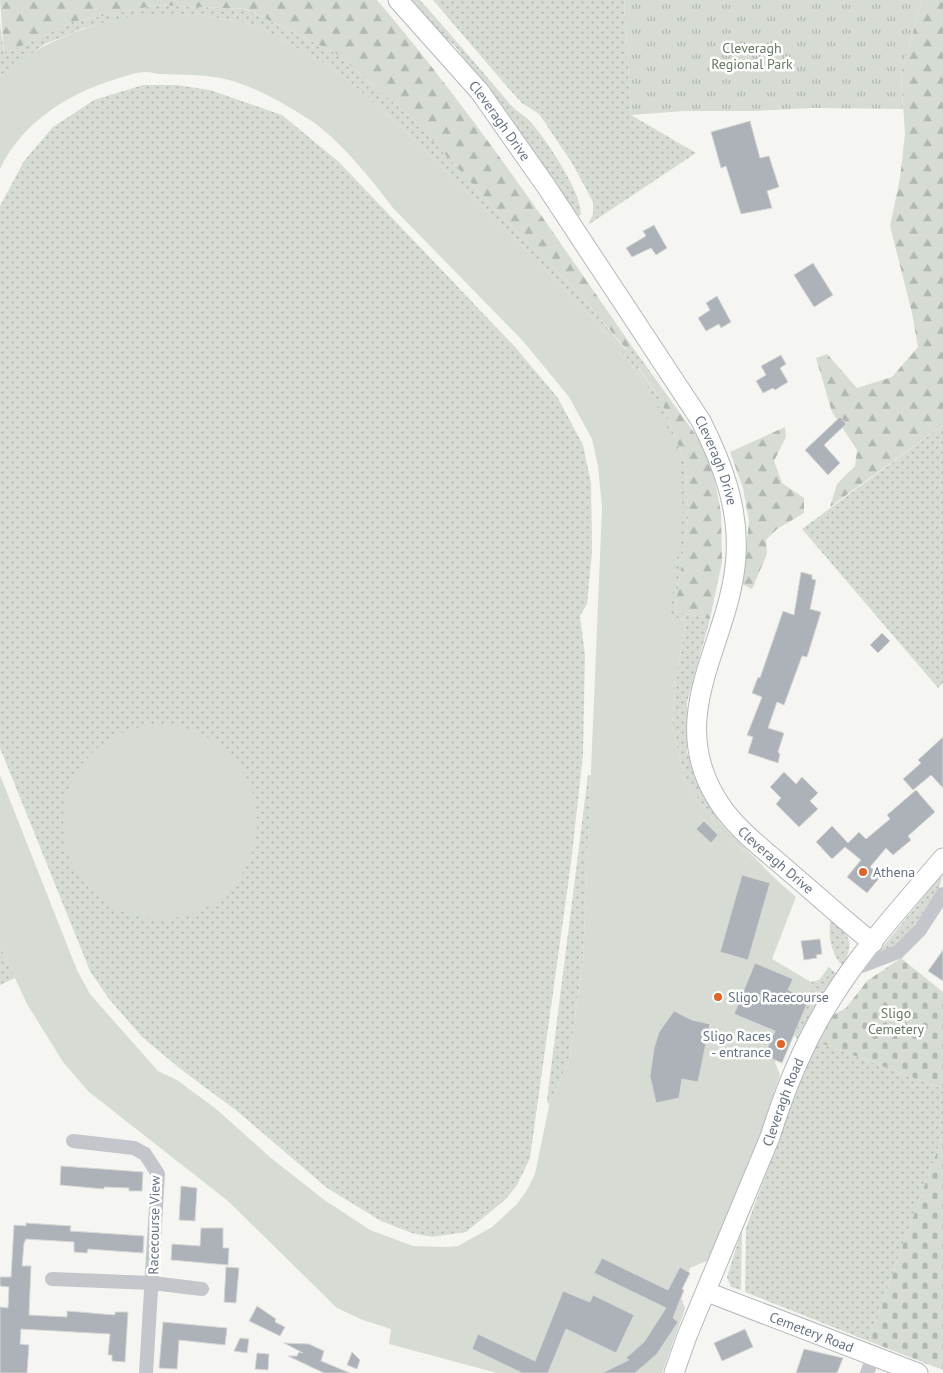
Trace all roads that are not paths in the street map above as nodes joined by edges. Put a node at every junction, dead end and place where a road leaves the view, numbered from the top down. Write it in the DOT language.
graph roads {
  1 [pos="398,0"];
  2 [pos="943,858"];
  3 [pos="943,894"];
  4 [pos="873,943"];
  5 [pos="851,970"];
  6 [pos="74,1142"];
  7 [pos="52,1279"];
  8 [pos="152,1283"];
  9 [pos="202,1289"];
  10 [pos="707,1292"];
  11 [pos="874,1355"];
  12 [pos="146,1373"];
  13 [pos="674,1373"];
  14 [pos="867,1373"];
  15 [pos="918,1373"];
  1 -- 4 [label="street, Cleveragh Drive"];
  2 -- 4 [label="street, Cleveragh Road"];
  3 -- 5 [label="street"];
  4 -- 5 [label="street, Cleveragh Road"];
  5 -- 10 [label="street, Cleveragh Road"];
  6 -- 8 [label="street, Racecourse View"];
  7 -- 8 [label="street, Racecourse View"];
  8 -- 9 [label="street, Racecourse View"];
  8 -- 12 [label="street, Racecourse View"];
  10 -- 11 [label="street, Cemetery Road"];
  10 -- 13 [label="street, Cleveragh Road"];
  11 -- 14 [label="street"];
  11 -- 15 [label="street, Cemetery Road"];
}
